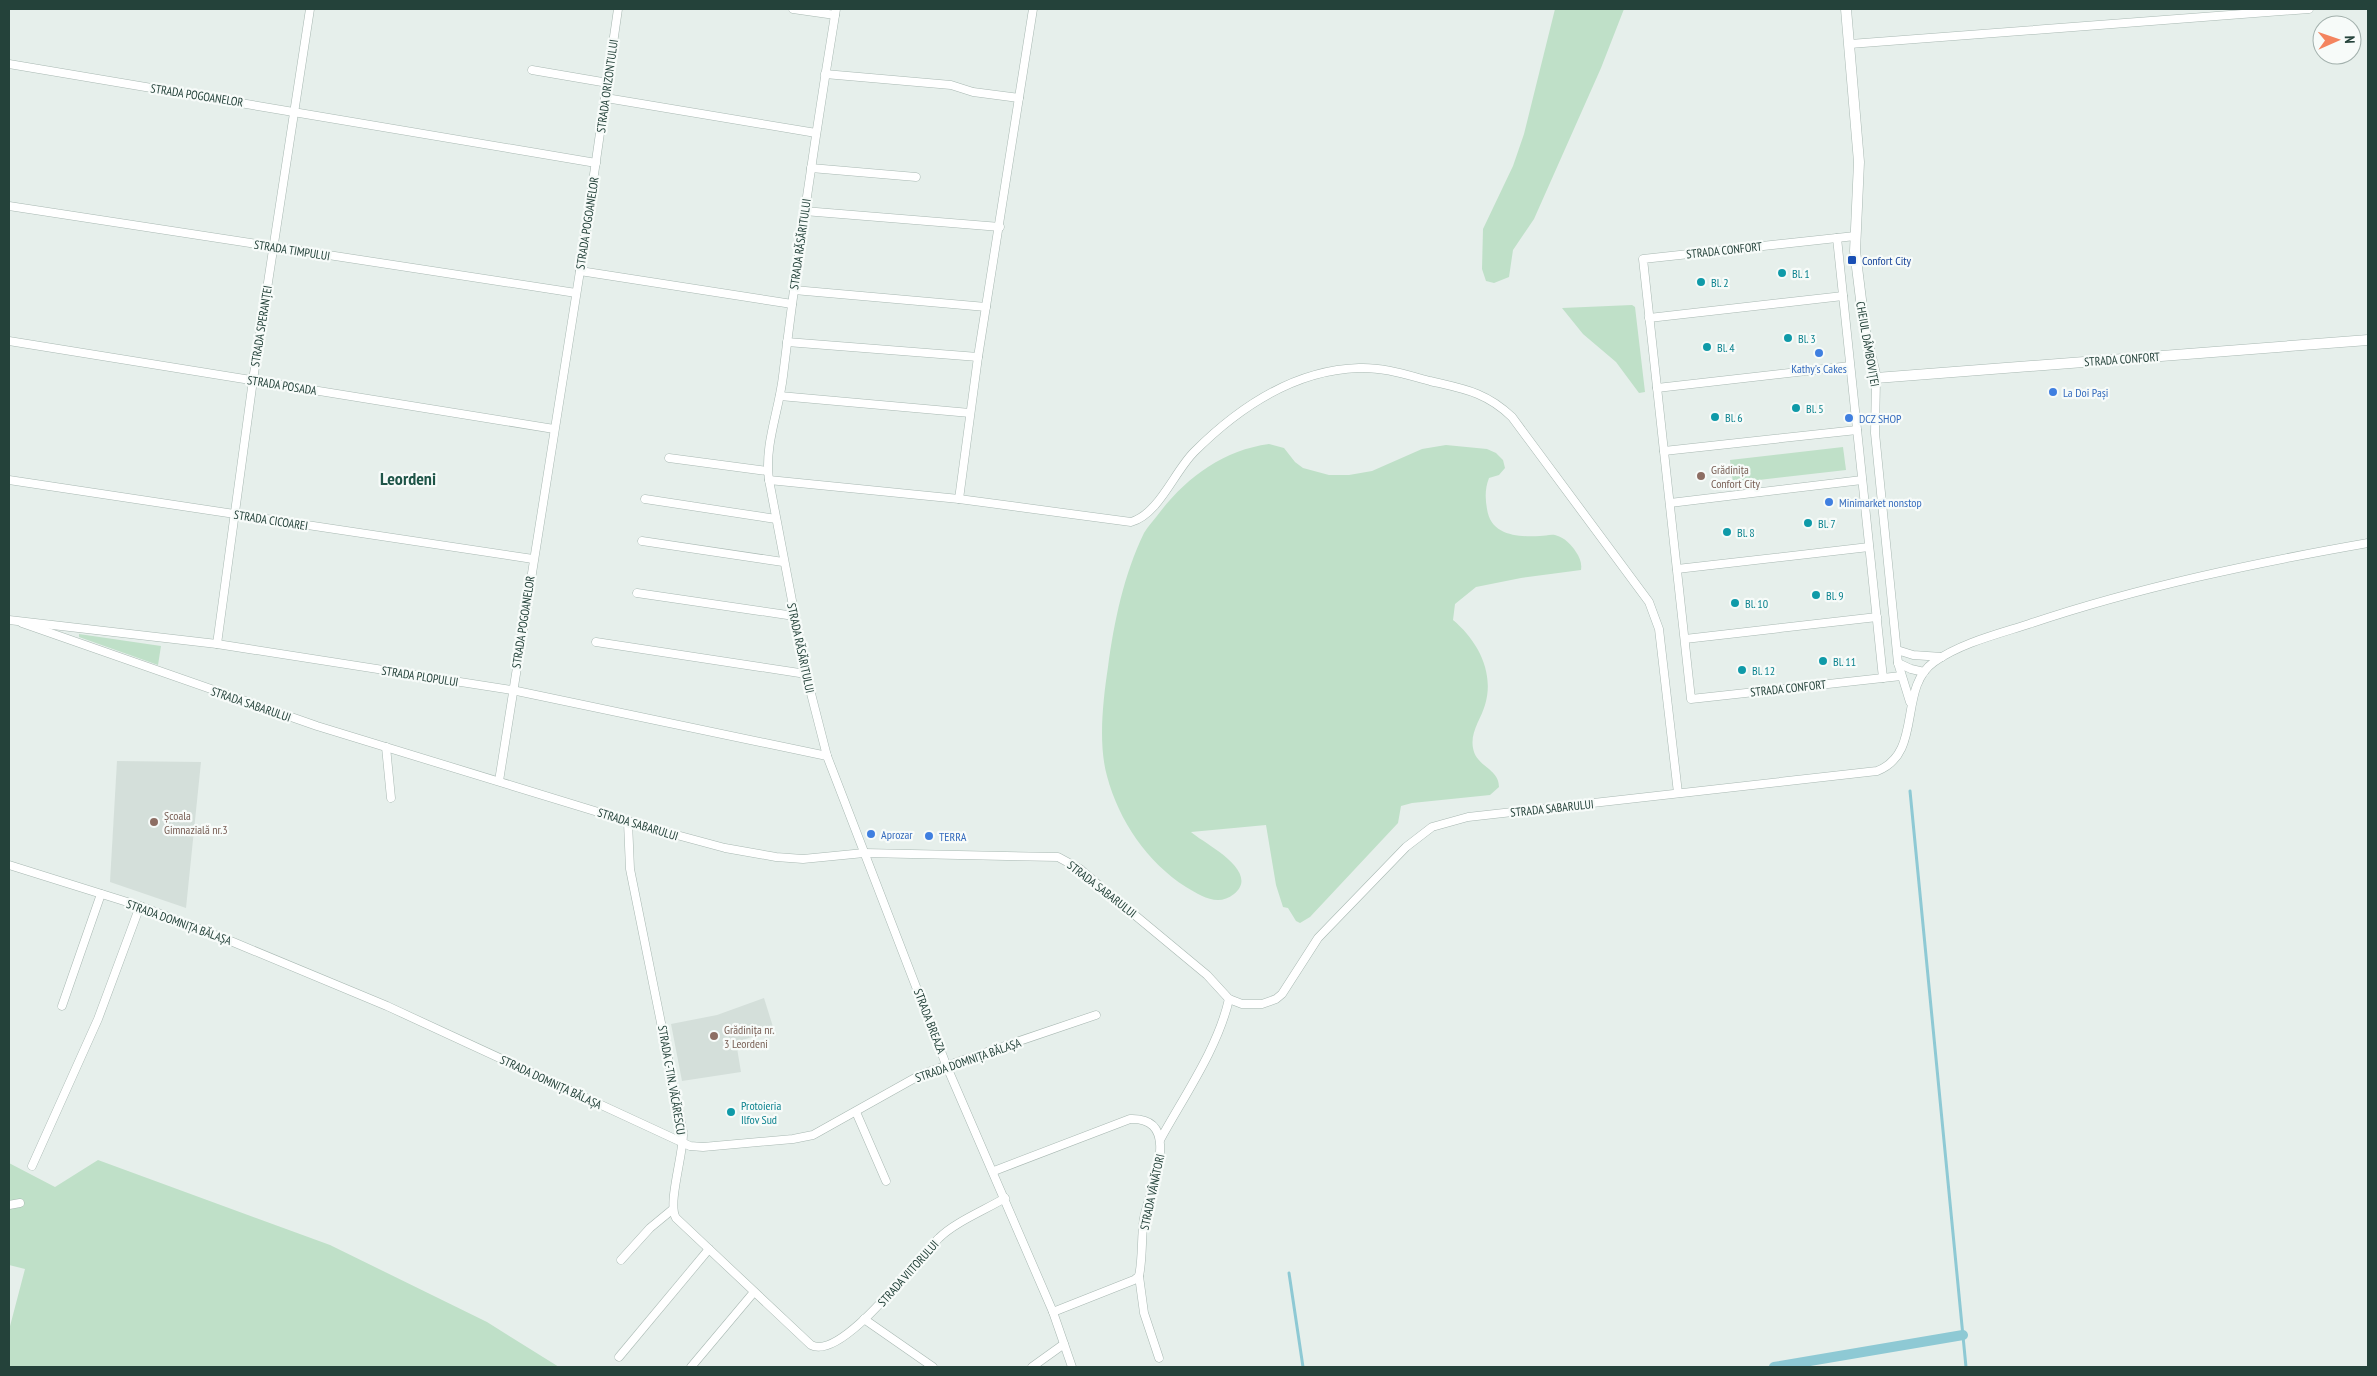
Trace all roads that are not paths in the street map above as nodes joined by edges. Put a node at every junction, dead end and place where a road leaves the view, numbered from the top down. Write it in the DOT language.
graph roads {
  1 [pos="310,9"];
  2 [pos="618,9"];
  3 [pos="792,9"];
  4 [pos="1034,9"];
  5 [pos="1846,9"];
  6 [pos="2309,9"];
  7 [pos="835,12"];
  8 [pos="1850,44"];
  9 [pos="9,64"];
  10 [pos="532,70"];
  11 [pos="826,74"];
  12 [pos="608,83"];
  13 [pos="606,98"];
  14 [pos="1019,98"];
  15 [pos="293,111"];
  16 [pos="816,133"];
  17 [pos="596,163"];
  18 [pos="810,168"];
  19 [pos="916,177"];
  20 [pos="9,206"];
  21 [pos="804,211"];
  22 [pos="1000,227"];
  23 [pos="1855,236"];
  24 [pos="1837,238"];
  25 [pos="273,247"];
  26 [pos="580,271"];
  27 [pos="794,290"];
  28 [pos="576,293"];
  29 [pos="1843,296"];
  30 [pos="792,304"];
  31 [pos="986,307"];
  32 [pos="1649,318"];
  33 [pos="2368,340"];
  34 [pos="9,341"];
  35 [pos="787,342"];
  36 [pos="978,357"];
  37 [pos="1850,366"];
  38 [pos="1876,378"];
  39 [pos="253,380"];
  40 [pos="1657,388"];
  41 [pos="780,396"];
  42 [pos="970,413"];
  43 [pos="554,429"];
  44 [pos="1857,430"];
  45 [pos="1664,452"];
  46 [pos="670,458"];
  47 [pos="767,471"];
  48 [pos="1879,472"];
  49 [pos="1862,477"];
  50 [pos="9,480"];
  51 [pos="769,480"];
  52 [pos="645,499"];
  53 [pos="959,500"];
  54 [pos="1670,503"];
  55 [pos="235,514"];
  56 [pos="776,519"];
  57 [pos="642,541"];
  58 [pos="2368,543"];
  59 [pos="1869,547"];
  60 [pos="533,559"];
  61 [pos="783,562"];
  62 [pos="1677,569"];
  63 [pos="637,593"];
  64 [pos="794,616"];
  65 [pos="1877,617"];
  66 [pos="9,620"];
  67 [pos="22,623"];
  68 [pos="74,626"];
  69 [pos="9,630"];
  70 [pos="1685,639"];
  71 [pos="71,641"];
  72 [pos="596,642"];
  73 [pos="217,644"];
  74 [pos="1897,650"];
  75 [pos="1944,656"];
  76 [pos="1898,663"];
  77 [pos="1924,672"];
  78 [pos="806,674"];
  79 [pos="1901,676"];
  80 [pos="1883,678"];
  81 [pos="512,690"];
  82 [pos="1911,707"];
  83 [pos="386,748"];
  84 [pos="827,756"];
  85 [pos="499,782"];
  86 [pos="1678,793"];
  87 [pos="391,798"];
  88 [pos="628,822"];
  89 [pos="864,853"];
  90 [pos="9,865"];
  91 [pos="101,894"];
  92 [pos="140,906"];
  93 [pos="1229,999"];
  94 [pos="62,1006"];
  95 [pos="1096,1015"];
  96 [pos="948,1067"];
  97 [pos="856,1112"];
  98 [pos="1160,1140"];
  99 [pos="683,1143"];
  100 [pos="32,1166"];
  101 [pos="994,1171"];
  102 [pos="886,1181"];
  103 [pos="1005,1198"];
  104 [pos="20,1203"];
  105 [pos="9,1206"];
  106 [pos="672,1209"];
  107 [pos="709,1250"];
  108 [pos="621,1260"];
  109 [pos="1139,1276"];
  110 [pos="754,1292"];
  111 [pos="1053,1312"];
  112 [pos="864,1320"];
  113 [pos="1064,1344"];
  114 [pos="619,1357"];
  115 [pos="1158,1358"];
  116 [pos="691,1367"];
  117 [pos="934,1367"];
  118 [pos="1032,1367"];
  119 [pos="1072,1367"];
  1 -- 15 [label="street, STRADA SPERANȚEI"];
  2 -- 12 [label="street, STRADA ORIZONTULUI"];
  3 -- 7 [label="street"];
  4 -- 14 [label="street"];
  5 -- 8 [label="street, CHEIUL DÂMBOVIȚEI"];
  6 -- 8 [label="street"];
  7 -- 11 [label="street, STRADA RĂSĂRITULUI"];
  8 -- 23 [label="street, CHEIUL DÂMBOVIȚEI"];
  9 -- 15 [label="street, STRADA POGOANELOR"];
  10 -- 12 [label="street"];
  11 -- 14 [label="street"];
  11 -- 16 [label="street, STRADA RĂSĂRITULUI"];
  12 -- 13 [label="street, STRADA ORIZONTULUI"];
  13 -- 16 [label="street"];
  13 -- 17 [label="street, STRADA ORIZONTULUI"];
  14 -- 22 [label="street"];
  15 -- 17 [label="street, STRADA POGOANELOR"];
  15 -- 25 [label="street, STRADA SPERANȚEI"];
  16 -- 18 [label="street, STRADA RĂSĂRITULUI"];
  17 -- 26 [label="street, STRADA POGOANELOR"];
  18 -- 19 [label="street"];
  18 -- 21 [label="street, STRADA RĂSĂRITULUI"];
  20 -- 25 [label="street, STRADA TIMPULUI"];
  21 -- 22 [label="street"];
  21 -- 27 [label="street, STRADA RĂSĂRITULUI"];
  22 -- 31 [label="street"];
  23 -- 24 [label="street"];
  23 -- 38 [label="street, CHEIUL DÂMBOVIȚEI"];
  24 -- 29 [label="street"];
  24 -- 32 [label="street, STRADA CONFORT"];
  25 -- 28 [label="street, STRADA TIMPULUI"];
  25 -- 39 [label="street, STRADA SPERANȚEI"];
  26 -- 28 [label="street, STRADA POGOANELOR"];
  26 -- 30 [label="street"];
  27 -- 30 [label="street, STRADA RĂSĂRITULUI"];
  27 -- 31 [label="street"];
  28 -- 43 [label="street, STRADA POGOANELOR"];
  29 -- 32 [label="street"];
  29 -- 37 [label="street"];
  30 -- 35 [label="street, STRADA RĂSĂRITULUI"];
  31 -- 36 [label="street"];
  32 -- 40 [label="street, STRADA CONFORT"];
  33 -- 38 [label="street, STRADA CONFORT"];
  34 -- 39 [label="street, STRADA POSADA"];
  35 -- 36 [label="street"];
  35 -- 41 [label="street, STRADA RĂSĂRITULUI"];
  36 -- 42 [label="street"];
  37 -- 40 [label="street"];
  37 -- 44 [label="street"];
  38 -- 48 [label="street, CHEIUL DÂMBOVIȚEI"];
  39 -- 43 [label="street, STRADA POSADA"];
  39 -- 55 [label="street, STRADA SPERANȚEI"];
  40 -- 45 [label="street, STRADA CONFORT"];
  41 -- 42 [label="street"];
  41 -- 47 [label="street, STRADA RĂSĂRITULUI"];
  42 -- 53 [label="street"];
  43 -- 60 [label="street, STRADA POGOANELOR"];
  44 -- 45 [label="street"];
  44 -- 49 [label="street"];
  45 -- 54 [label="street, STRADA CONFORT"];
  46 -- 47 [label="street"];
  47 -- 51 [label="street, STRADA RĂSĂRITULUI"];
  48 -- 49 [label="street"];
  48 -- 74 [label="street, CHEIUL DÂMBOVIȚEI"];
  49 -- 54 [label="street"];
  49 -- 59 [label="street"];
  50 -- 55 [label="street, STRADA CICOAREI"];
  51 -- 53 [label="street"];
  51 -- 56 [label="street, STRADA RĂSĂRITULUI"];
  52 -- 56 [label="street"];
  53 -- 86 [label="street"];
  54 -- 62 [label="street, STRADA CONFORT"];
  55 -- 60 [label="street, STRADA CICOAREI"];
  55 -- 73 [label="street, STRADA SPERANȚEI"];
  56 -- 61 [label="street, STRADA RĂSĂRITULUI"];
  57 -- 61 [label="street"];
  58 -- 75 [label="street"];
  59 -- 62 [label="street"];
  59 -- 65 [label="street"];
  60 -- 81 [label="street, STRADA POGOANELOR"];
  61 -- 64 [label="street, STRADA RĂSĂRITULUI"];
  62 -- 70 [label="street, STRADA CONFORT"];
  63 -- 64 [label="street"];
  64 -- 78 [label="street, STRADA RĂSĂRITULUI"];
  65 -- 70 [label="street"];
  65 -- 80 [label="street"];
  66 -- 67 [label="street, STRADA PLOPULUI"];
  66 -- 69 [label="street"];
  67 -- 68 [label="street, STRADA PLOPULUI"];
  67 -- 71 [label="street, STRADA SABARULUI"];
  68 -- 71 [label="street"];
  68 -- 73 [label="street, STRADA PLOPULUI"];
  70 -- 80 [label="street, STRADA CONFORT"];
  71 -- 83 [label="street, STRADA SABARULUI"];
  72 -- 78 [label="street"];
  73 -- 81 [label="street, STRADA PLOPULUI"];
  74 -- 75 [label="street"];
  74 -- 76 [label="street, CHEIUL DÂMBOVIȚEI"];
  75 -- 77 [label="street"];
  76 -- 77 [label="street"];
  76 -- 79 [label="street, CHEIUL DÂMBOVIȚEI"];
  77 -- 82 [label="street, STRADA SABARULUI"];
  78 -- 84 [label="street, STRADA RĂSĂRITULUI"];
  79 -- 80 [label="street"];
  79 -- 82 [label="street, CHEIUL DÂMBOVIȚEI"];
  81 -- 84 [label="street, STRADA PLOPULUI"];
  81 -- 85 [label="street, STRADA POGOANELOR"];
  82 -- 86 [label="street, STRADA SABARULUI"];
  83 -- 85 [label="street, STRADA SABARULUI"];
  83 -- 87 [label="street"];
  84 -- 89 [label="street, STRADA BREAZA"];
  85 -- 88 [label="street, STRADA SABARULUI"];
  86 -- 93 [label="street, STRADA SABARULUI"];
  88 -- 89 [label="street, STRADA SABARULUI"];
  88 -- 99 [label="street, STRADA C-TIN. VĂCĂRESCU"];
  89 -- 93 [label="street, STRADA SABARULUI"];
  89 -- 96 [label="street, STRADA BREAZA"];
  90 -- 91 [label="street, STRADA DOMNIȚA BĂLAȘA"];
  91 -- 92 [label="street, STRADA DOMNIȚA BĂLAȘA"];
  91 -- 94 [label="street"];
  92 -- 99 [label="street, STRADA DOMNIȚA BĂLAȘA"];
  92 -- 100 [label="street"];
  93 -- 98 [label="street"];
  95 -- 96 [label="street, STRADA DOMNIȚA BĂLAȘA"];
  96 -- 97 [label="street, STRADA DOMNIȚA BĂLAȘA"];
  96 -- 101 [label="street, STRADA BREAZA"];
  97 -- 99 [label="street, STRADA DOMNIȚA BĂLAȘA"];
  97 -- 102 [label="street"];
  98 -- 101 [label="street, STRADA VÂNĂTORI"];
  98 -- 109 [label="street, STRADA VÂNĂTORI"];
  99 -- 106 [label="street, STRADA C-TIN. VĂCĂRESCU"];
  101 -- 103 [label="street, STRADA BREAZA"];
  103 -- 111 [label="street, STRADA BREAZA"];
  103 -- 112 [label="street, STRADA VIITORULUI"];
  104 -- 105 [label="street"];
  106 -- 107 [label="street"];
  106 -- 108 [label="street"];
  107 -- 110 [label="street"];
  107 -- 114 [label="street"];
  109 -- 111 [label="street"];
  109 -- 115 [label="street, STRADA VÂNĂTORI"];
  110 -- 112 [label="street"];
  110 -- 116 [label="street"];
  111 -- 113 [label="street, STRADA BREAZA"];
  112 -- 117 [label="street"];
  113 -- 118 [label="street"];
  113 -- 119 [label="street, STRADA BREAZA"];
}
